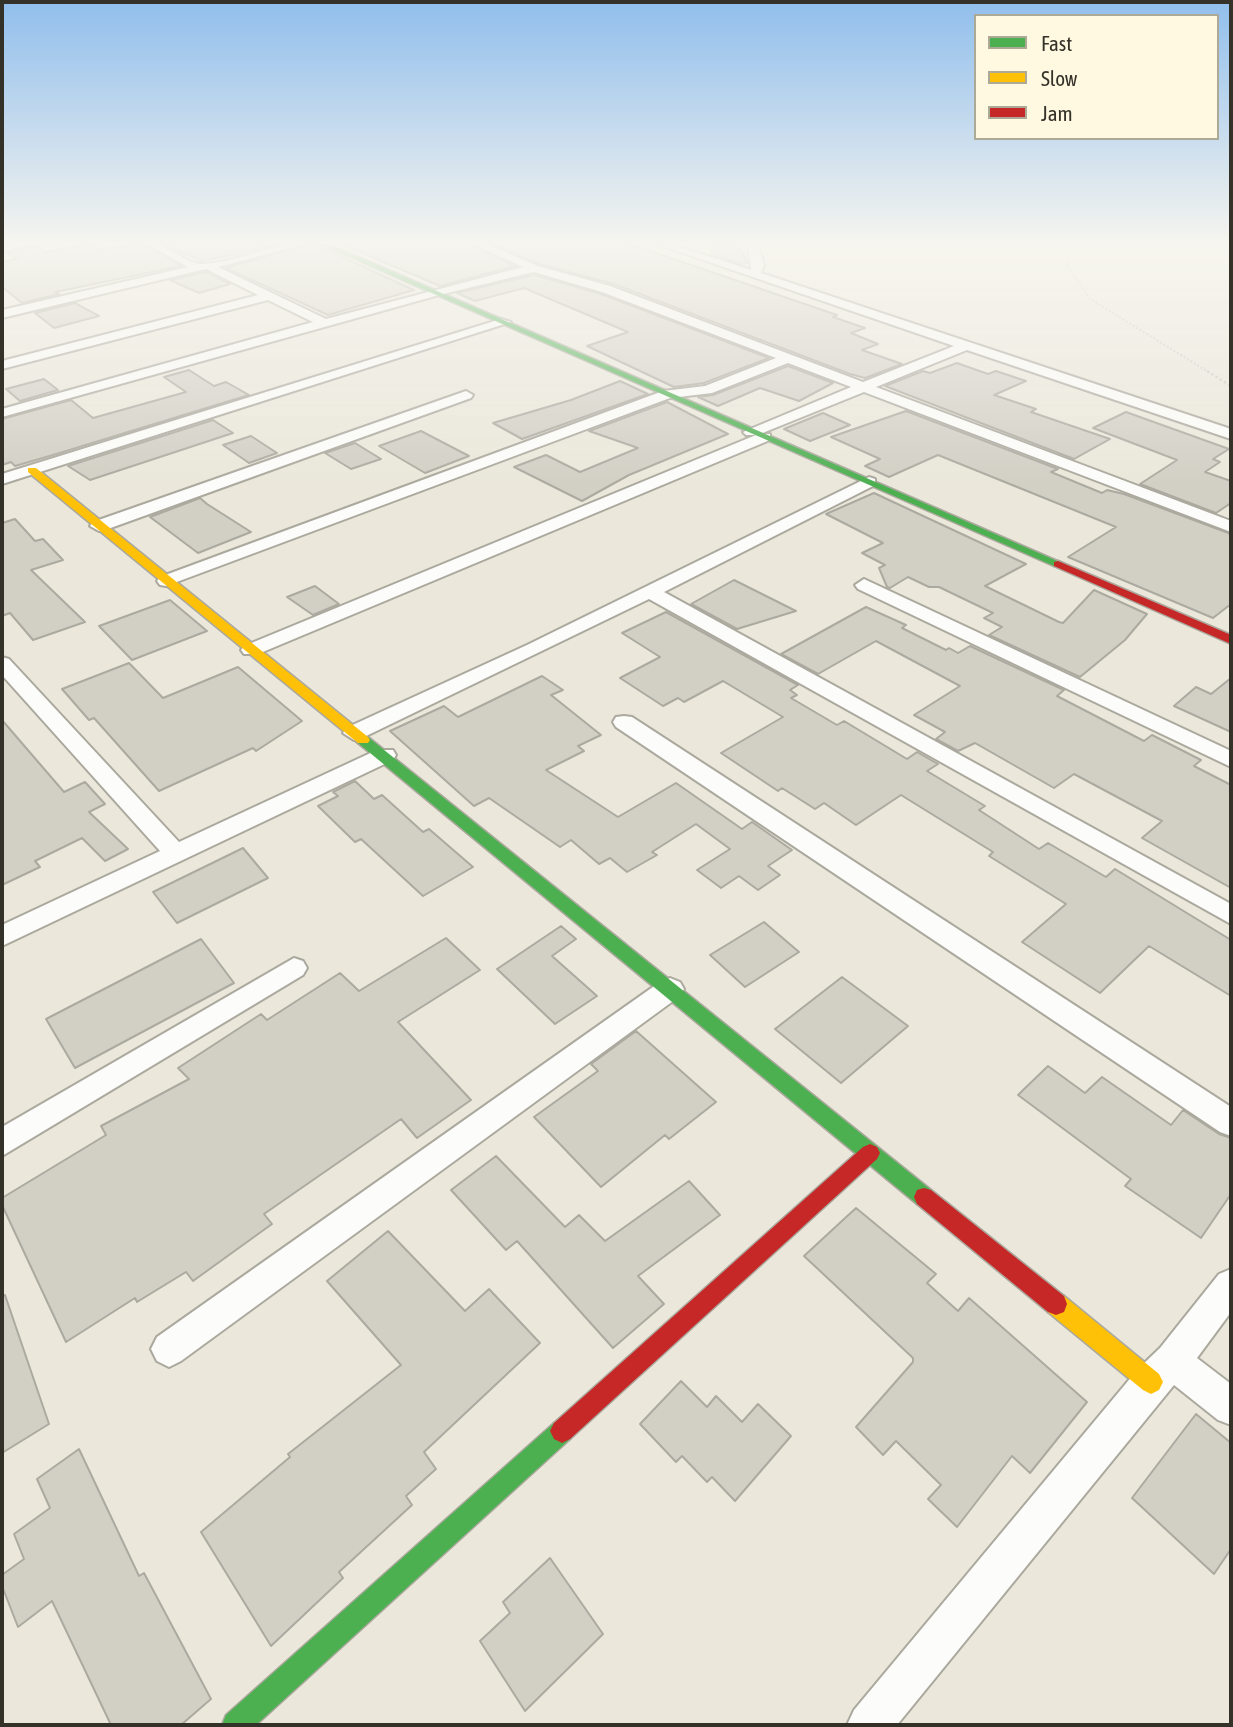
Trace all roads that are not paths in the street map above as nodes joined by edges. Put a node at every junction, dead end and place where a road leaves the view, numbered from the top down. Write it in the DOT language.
graph roads {
  1 [pos="158,325"];
  2 [pos="319,325"];
  3 [pos="497,325"];
  4 [pos="511,325"];
  5 [pos="698,325"];
  6 [pos="902,325"];
  7 [pos="966,346"];
  8 [pos="787,359"];
  9 [pos="2,365"];
  10 [pos="859,387"];
  11 [pos="668,394"];
  12 [pos="466,395"];
  13 [pos="2,413"];
  14 [pos="758,434"];
  15 [pos="1231,435"];
  16 [pos="32,470"];
  17 [pos="2,479"];
  18 [pos="869,482"];
  19 [pos="99,526"];
  20 [pos="1231,527"];
  21 [pos="166,581"];
  22 [pos="864,585"];
  23 [pos="649,591"];
  24 [pos="1231,640"];
  25 [pos="251,650"];
  26 [pos="2,663"];
  27 [pos="624,722"];
  28 [pos="354,733"];
  29 [pos="385,755"];
  30 [pos="1231,760"];
  31 [pos="176,854"];
  32 [pos="1231,915"];
  33 [pos="2,936"];
  34 [pos="295,968"];
  35 [pos="670,989"];
  36 [pos="1231,1123"];
  37 [pos="2,1143"];
  38 [pos="870,1153"];
  39 [pos="1231,1285"];
  40 [pos="169,1349"];
  41 [pos="1162,1372"];
  42 [pos="1231,1407"];
  43 [pos="236,1725"];
  44 [pos="869,1725"];
  1 -- 9 [label="street"];
  2 -- 13 [label="street"];
  3 -- 16 [label="street"];
  4 -- 11 [label="street"];
  5 -- 8 [label="street"];
  6 -- 7 [label="street"];
  7 -- 10 [label="street"];
  7 -- 15 [label="street"];
  8 -- 10 [label="street"];
  8 -- 11 [label="street"];
  10 -- 14 [label="street"];
  10 -- 20 [label="street"];
  11 -- 14 [label="street"];
  11 -- 21 [label="street"];
  12 -- 19 [label="street"];
  14 -- 18 [label="street"];
  14 -- 25 [label="street"];
  16 -- 17 [label="street"];
  16 -- 19 [label="street"];
  18 -- 23 [label="street"];
  18 -- 24 [label="street"];
  19 -- 21 [label="street"];
  21 -- 25 [label="street"];
  22 -- 30 [label="street"];
  23 -- 28 [label="street"];
  23 -- 32 [label="street"];
  25 -- 28 [label="street"];
  26 -- 31 [label="street"];
  27 -- 36 [label="street"];
  28 -- 29 [label="street"];
  29 -- 31 [label="street"];
  29 -- 35 [label="street"];
  31 -- 33 [label="street"];
  34 -- 37 [label="street"];
  35 -- 38 [label="street"];
  35 -- 40 [label="street"];
  38 -- 41 [label="street"];
  38 -- 43 [label="street"];
  39 -- 41 [label="street"];
  41 -- 42 [label="street"];
  41 -- 44 [label="street"];
}
